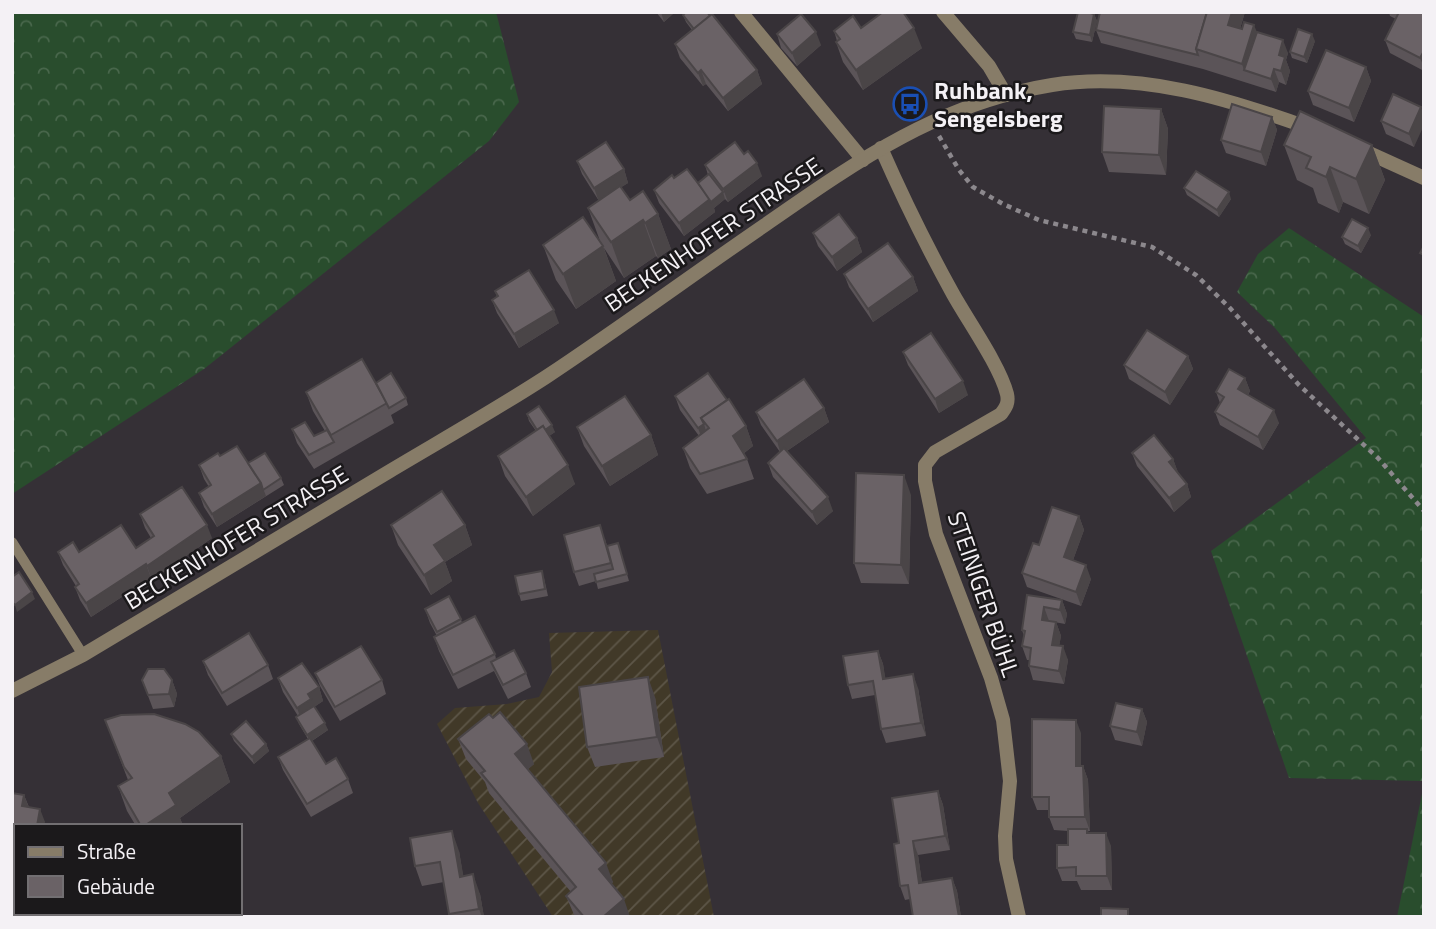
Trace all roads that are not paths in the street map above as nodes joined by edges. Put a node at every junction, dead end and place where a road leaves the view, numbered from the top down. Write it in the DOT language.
graph roads {
  1 [pos="741,12"];
  2 [pos="943,12"];
  3 [pos="1006,96"];
  4 [pos="1323,134"];
  5 [pos="1345,143"];
  6 [pos="881,148"];
  7 [pos="863,160"];
  8 [pos="1424,178"];
  9 [pos="12,542"];
  10 [pos="83,655"];
  11 [pos="12,691"];
  12 [pos="1019,917"];
  1 -- 7 [label="street"];
  2 -- 3 [label="street"];
  3 -- 4 [label="street, BECKENHOFER STRASSE"];
  3 -- 6 [label="street, BECKENHOFER STRASSE"];
  5 -- 8 [label="street"];
  6 -- 7 [label="street, BECKENHOFER STRASSE"];
  6 -- 12 [label="street, STEINIGER BÜHL"];
  7 -- 10 [label="street, BECKENHOFER STRASSE"];
  9 -- 10 [label="lane"];
  10 -- 11 [label="street, BECKENHOFER STRASSE"];
}
